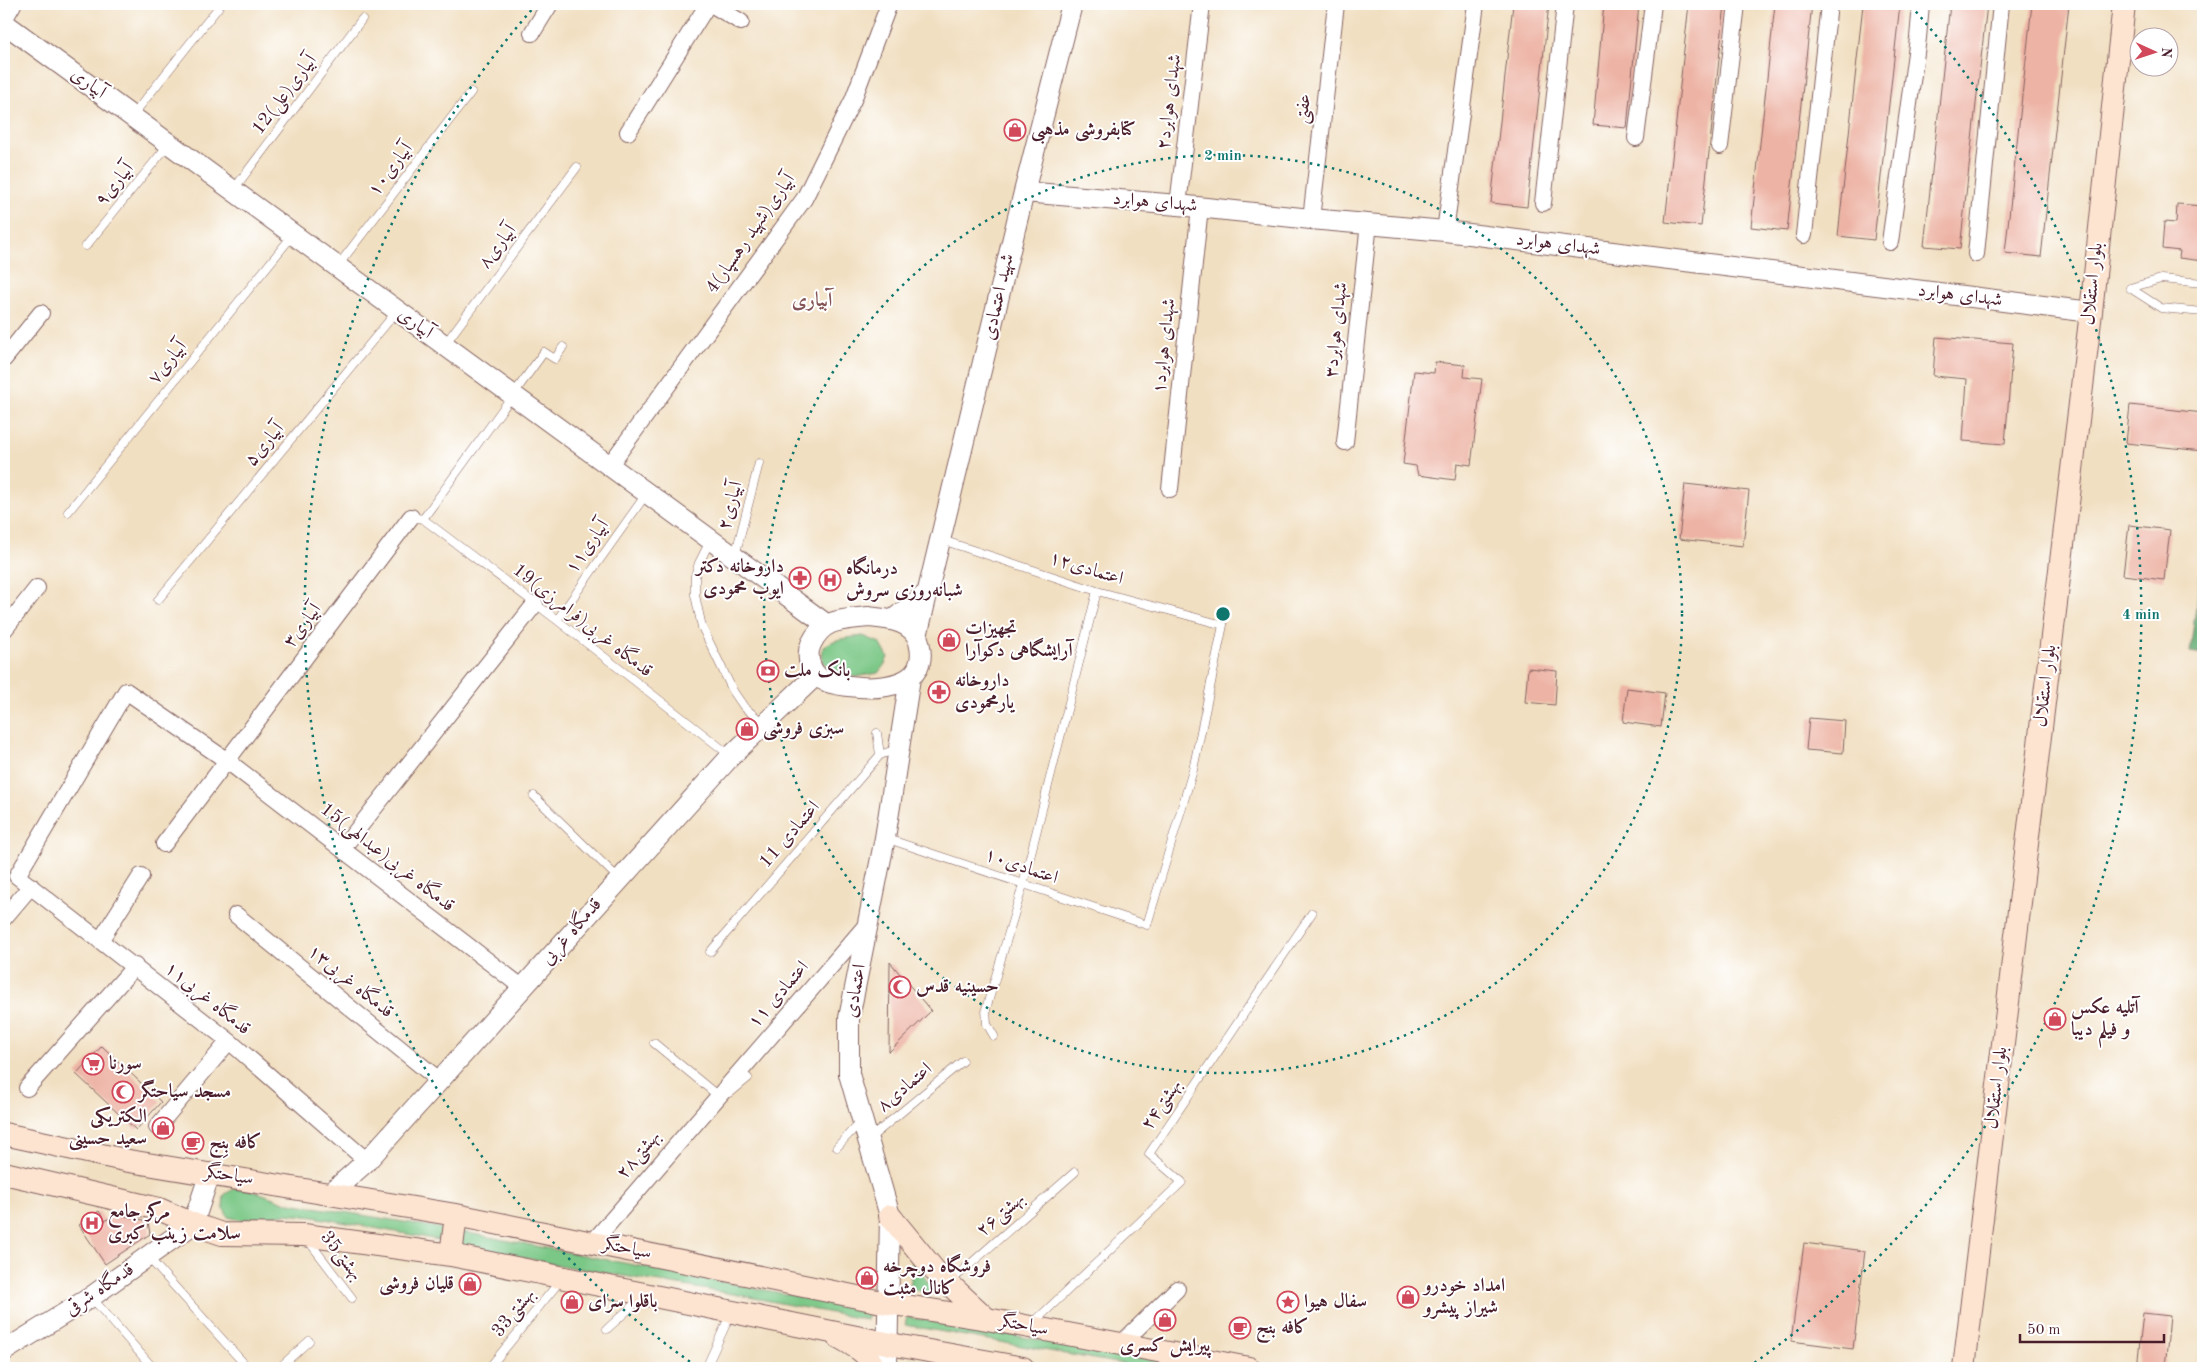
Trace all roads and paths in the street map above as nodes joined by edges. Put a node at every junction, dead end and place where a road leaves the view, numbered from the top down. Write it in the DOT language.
graph roads {
  1 [pos="11,4"];
  2 [pos="221,4"];
  3 [pos="550,4"];
  4 [pos="710,4"];
  5 [pos="889,4"];
  6 [pos="1072,4"];
  7 [pos="1202,4"];
  8 [pos="1336,4"];
  9 [pos="1476,4"];
  10 [pos="1566,4"];
  11 [pos="1653,4"];
  12 [pos="1737,4"];
  13 [pos="1829,4"];
  14 [pos="1921,4"];
  15 [pos="2001,4"];
  16 [pos="2124,4"];
  17 [pos="4,16"];
  18 [pos="362,19"];
  19 [pos="741,22"];
  20 [pos="4,23"];
  21 [pos="532,33"];
  22 [pos="471,92"];
  23 [pos="132,116"];
  24 [pos="628,132"];
  25 [pos="1636,138"];
  26 [pos="169,144"];
  27 [pos="1720,146"];
  28 [pos="577,167"];
  29 [pos="233,190"];
  30 [pos="1024,192"];
  31 [pos="1543,203"];
  32 [pos="1178,205"];
  33 [pos="1200,207"];
  34 [pos="1311,219"];
  35 [pos="1368,223"];
  36 [pos="1445,231"];
  37 [pos="293,235"];
  38 [pos="1804,235"];
  39 [pos="1890,242"];
  40 [pos="86,246"];
  41 [pos="1976,254"];
  42 [pos="337,267"];
  43 [pos="2203,283"];
  44 [pos="397,311"];
  45 [pos="2091,312"];
  46 [pos="2203,312"];
  47 [pos="41,313"];
  48 [pos="444,345"];
  49 [pos="563,347"];
  50 [pos="4,359"];
  51 [pos="513,395"];
  52 [pos="1345,442"];
  53 [pos="758,463"];
  54 [pos="609,466"];
  55 [pos="1170,488"];
  56 [pos="647,493"];
  57 [pos="68,512"];
  58 [pos="417,518"];
  59 [pos="710,540"];
  60 [pos="942,540"];
  61 [pos="734,558"];
  62 [pos="37,588"];
  63 [pos="930,591"];
  64 [pos="1097,591"];
  65 [pos="158,600"];
  66 [pos="535,604"];
  67 [pos="894,619"];
  68 [pos="557,620"];
  69 [pos="826,624"];
  70 [pos="4,630"];
  71 [pos="917,636"];
  72 [pos="816,675"];
  73 [pos="910,678"];
  74 [pos="765,724"];
  75 [pos="877,732"];
  76 [pos="899,748"];
  77 [pos="880,755"];
  78 [pos="731,756"];
  79 [pos="226,760"];
  80 [pos="534,796"];
  81 [pos="885,838"];
  82 [pos="164,844"];
  83 [pos="342,849"];
  84 [pos="17,876"];
  85 [pos="141,876"];
  86 [pos="619,879"];
  87 [pos="1023,885"];
  88 [pos="31,886"];
  89 [pos="1312,912"];
  90 [pos="236,915"];
  91 [pos="4,918"];
  92 [pos="870,921"];
  93 [pos="1147,925"];
  94 [pos="100,941"];
  95 [pos="710,952"];
  96 [pos="135,966"];
  97 [pos="523,988"];
  98 [pos="994,1036"];
  99 [pos="230,1042"];
  100 [pos="654,1043"];
  101 [pos="963,1061"];
  102 [pos="748,1078"];
  103 [pos="440,1081"];
  104 [pos="27,1088"];
  105 [pos="717,1095"];
  106 [pos="861,1120"];
  107 [pos="156,1127"];
  108 [pos="687,1130"];
  109 [pos="4,1134"];
  110 [pos="867,1140"];
  111 [pos="837,1147"];
  112 [pos="367,1160"];
  113 [pos="1075,1172"];
  114 [pos="4,1173"];
  115 [pos="210,1173"];
  116 [pos="331,1193"];
  117 [pos="456,1215"];
  118 [pos="890,1216"];
  119 [pos="194,1224"];
  120 [pos="304,1235"];
  121 [pos="592,1242"];
  122 [pos="451,1255"];
  123 [pos="148,1257"];
  124 [pos="563,1277"];
  125 [pos="949,1283"];
  126 [pos="1177,1289"];
  127 [pos="646,1293"];
  128 [pos="91,1297"];
  129 [pos="352,1298"];
  130 [pos="888,1303"];
  131 [pos="732,1311"];
  132 [pos="987,1319"];
  133 [pos="1028,1327"];
  134 [pos="607,1329"];
  135 [pos="828,1331"];
  136 [pos="309,1341"];
  137 [pos="886,1342"];
  138 [pos="1121,1344"];
  139 [pos="4,1351"];
  140 [pos="985,1362"];
  141 [pos="153,1368"];
  142 [pos="248,1368"];
  143 [pos="279,1368"];
  144 [pos="489,1368"];
  145 [pos="706,1368"];
  146 [pos="874,1368"];
  147 [pos="887,1368"];
  148 [pos="958,1368"];
  149 [pos="1023,1368"];
  150 [pos="1250,1368"];
  151 [pos="1964,1368"];
  1 -- 17 [label="street"];
  2 -- 23 [label="lane"];
  3 -- 21 [label="street"];
  4 -- 19 [label="street"];
  4 -- 24 [label="street"];
  5 -- 54 [label="street, 4آبیاری(شهید رهسپار)"];
  6 -- 30 [label="street, شهید اعتمادی"];
  7 -- 32 [label="street, شهدای هوابرد۲"];
  8 -- 34 [label="street, عفتی"];
  9 -- 36 [label="street"];
  10 -- 31 [label="street"];
  11 -- 25 [label="street"];
  12 -- 27 [label="street"];
  13 -- 38 [label="street"];
  14 -- 39 [label="street"];
  15 -- 41 [label="street"];
  16 -- 45 [label="main road, بلوار استقلال"];
  18 -- 29 [label="lane, 12آبیاری(علی)"];
  20 -- 23 [label="street, آبیاری"];
  22 -- 42 [label="lane, آبیاری۱۰"];
  23 -- 26 [label="street, آبیاری"];
  26 -- 29 [label="street, آبیاری"];
  26 -- 40 [label="lane, آبیاری۹"];
  28 -- 48 [label="lane, آبیاری۸"];
  29 -- 37 [label="street, آبیاری"];
  30 -- 32 [label="street, شهدای هوابرد"];
  30 -- 60 [label="street, شهید اعتمادی"];
  32 -- 33 [label="street, شهدای هوابرد"];
  33 -- 34 [label="street, شهدای هوابرد"];
  33 -- 55 [label="street, شهدای هوابرد۱"];
  34 -- 35 [label="street, شهدای هوابرد"];
  35 -- 36 [label="street, شهدای هوابرد"];
  35 -- 52 [label="street, ۳شهدای هوابرد"];
  36 -- 45 [label="street, شهدای هوابرد"];
  37 -- 42 [label="street, آبیاری"];
  37 -- 57 [label="lane, آبیاری۷"];
  42 -- 44 [label="street, آبیاری"];
  43 -- 46 [label="lane"];
  44 -- 48 [label="street, آبیاری"];
  44 -- 65 [label="lane, آبیاری۵"];
  45 -- 151 [label="main road, بلوار استقلال"];
  47 -- 50 [label="street"];
  48 -- 51 [label="street, آبیاری"];
  49 -- 51 [label="lane, آبیاری۳"];
  51 -- 54 [label="street, آبیاری"];
  51 -- 58 [label="lane, آبیاری۳"];
  53 -- 61 [label="lane, آبیاری۲"];
  54 -- 56 [label="street, آبیاری"];
  56 -- 59 [label="street, آبیاری"];
  56 -- 68 [label="lane, آبیاری۱۱"];
  58 -- 66 [label="lane, 19قدمگاه غربی(فرامرزی)"];
  58 -- 79 [label="street, آبیاری۳"];
  59 -- 61 [label="street, آبیاری"];
  59 -- 74 [label="lane"];
  60 -- 63 [label="street, شهید اعتمادی"];
  60 -- 64 [label="lane, اعتمادی۱۲"];
  61 -- 69 [label="street, آبیاری"];
  62 -- 70 [label="street"];
  63 -- 67 [label="street"];
  63 -- 71 [label="street, شهید اعتمادی"];
  64 -- 87 [label="lane"];
  64 -- 93 [label="lane, اعتمادی۱۲"];
  66 -- 68 [label="lane, 19قدمگاه غربی(فرامرزی)"];
  66 -- 83 [label="street"];
  67 -- 69 [label="street"];
  67 -- 71 [label="street"];
  68 -- 78 [label="lane, 19قدمگاه غربی(فرامرزی)"];
  69 -- 72 [label="street"];
  71 -- 73 [label="street"];
  72 -- 73 [label="street"];
  72 -- 74 [label="street, قدمگاه غربی"];
  73 -- 76 [label="street, اعتمادی"];
  74 -- 78 [label="street, قدمگاه غربی"];
  75 -- 77 [label="lane"];
  76 -- 77 [label="lane, 11 اعتمادی"];
  76 -- 81 [label="street, اعتمادی"];
  77 -- 95 [label="lane, 11 اعتمادی"];
  78 -- 86 [label="street, قدمگاه غربی"];
  79 -- 82 [label="street, آبیاری۳"];
  79 -- 83 [label="street, 15قدمگاه غربی(عبدالهی)"];
  79 -- 84 [label="street, 15قدمگاه غربی(عبدالهی)"];
  80 -- 86 [label="lane"];
  81 -- 87 [label="lane, اعتمادی۱۰"];
  81 -- 92 [label="street, اعتمادی"];
  83 -- 97 [label="street, 15قدمگاه غربی(عبدالهی)"];
  84 -- 88 [label="street, قدمگاه غربی۱۱"];
  85 -- 94 [label="street"];
  86 -- 97 [label="street, قدمگاه غربی"];
  87 -- 93 [label="lane, اعتمادی۱۰"];
  87 -- 98 [label="lane"];
  88 -- 91 [label="street"];
  88 -- 94 [label="street, قدمگاه غربی۱۱"];
  89 -- 133 [label="lane, ۲۴بهشتی"];
  90 -- 103 [label="street, قدمگاه غربی۱۳"];
  92 -- 105 [label="street, ۱۱ اعتمادی"];
  92 -- 106 [label="street, اعتمادی"];
  94 -- 96 [label="street, قدمگاه غربی۱۱"];
  96 -- 99 [label="street, قدمگاه غربی۱۱"];
  96 -- 104 [label="street"];
  97 -- 103 [label="street, قدمگاه غربی"];
  99 -- 107 [label="street"];
  99 -- 112 [label="street, قدمگاه غربی۱۱"];
  100 -- 105 [label="lane"];
  101 -- 110 [label="lane, اعتمادی۸"];
  102 -- 108 [label="lane"];
  103 -- 112 [label="street, قدمگاه غربی"];
  105 -- 108 [label="street, ۲۸بهشتی"];
  106 -- 110 [label="street, اعتمادی"];
  106 -- 111 [label="lane"];
  108 -- 121 [label="street, ۲۸بهشتی"];
  109 -- 115 [label="main road, سیاحتگر"];
  110 -- 118 [label="street, اعتمادی"];
  112 -- 116 [label="street, قدمگاه غربی"];
  113 -- 125 [label="lane, ۲۶بهشتی"];
  114 -- 119 [label="main road, سیاحتگر"];
  115 -- 116 [label="main road, سیاحتگر"];
  115 -- 119 [label="street"];
  116 -- 117 [label="main road, سیاحتگر"];
  117 -- 121 [label="main road, سیاحتگر"];
  117 -- 122 [label="main road"];
  118 -- 125 [label="main road"];
  118 -- 130 [label="street, اعتمادی"];
  119 -- 120 [label="main road, سیاحتگر"];
  119 -- 123 [label="street, قدمگاه شرقی"];
  120 -- 122 [label="main road, سیاحتگر"];
  120 -- 129 [label="lane, بهشتی35"];
  121 -- 130 [label="main road, سیاحتگر"];
  122 -- 124 [label="main road, سیاحتگر"];
  123 -- 128 [label="street, قدمگاه شرقی"];
  123 -- 142 [label="lane"];
  124 -- 127 [label="main road, سیاحتگر"];
  124 -- 144 [label="lane, 33بهشتی"];
  125 -- 132 [label="main road"];
  126 -- 138 [label="street"];
  127 -- 131 [label="main road, سیاحتگر"];
  127 -- 134 [label="lane"];
  128 -- 139 [label="street, قدمگاه شرقی"];
  128 -- 141 [label="lane"];
  130 -- 132 [label="main road, سیاحتگر"];
  130 -- 137 [label="street, اعتمادی"];
  131 -- 135 [label="main road, سیاحتگر"];
  131 -- 145 [label="lane"];
  132 -- 133 [label="main road, سیاحتگر"];
  133 -- 138 [label="main road, سیاحتگر"];
  135 -- 137 [label="main road, سیاحتگر"];
  135 -- 146 [label="main road"];
  136 -- 143 [label="lane"];
  137 -- 140 [label="main road"];
  137 -- 147 [label="street"];
  138 -- 150 [label="main road, سیاحتگر"];
  140 -- 148 [label="main road"];
  140 -- 149 [label="main road"];
}
